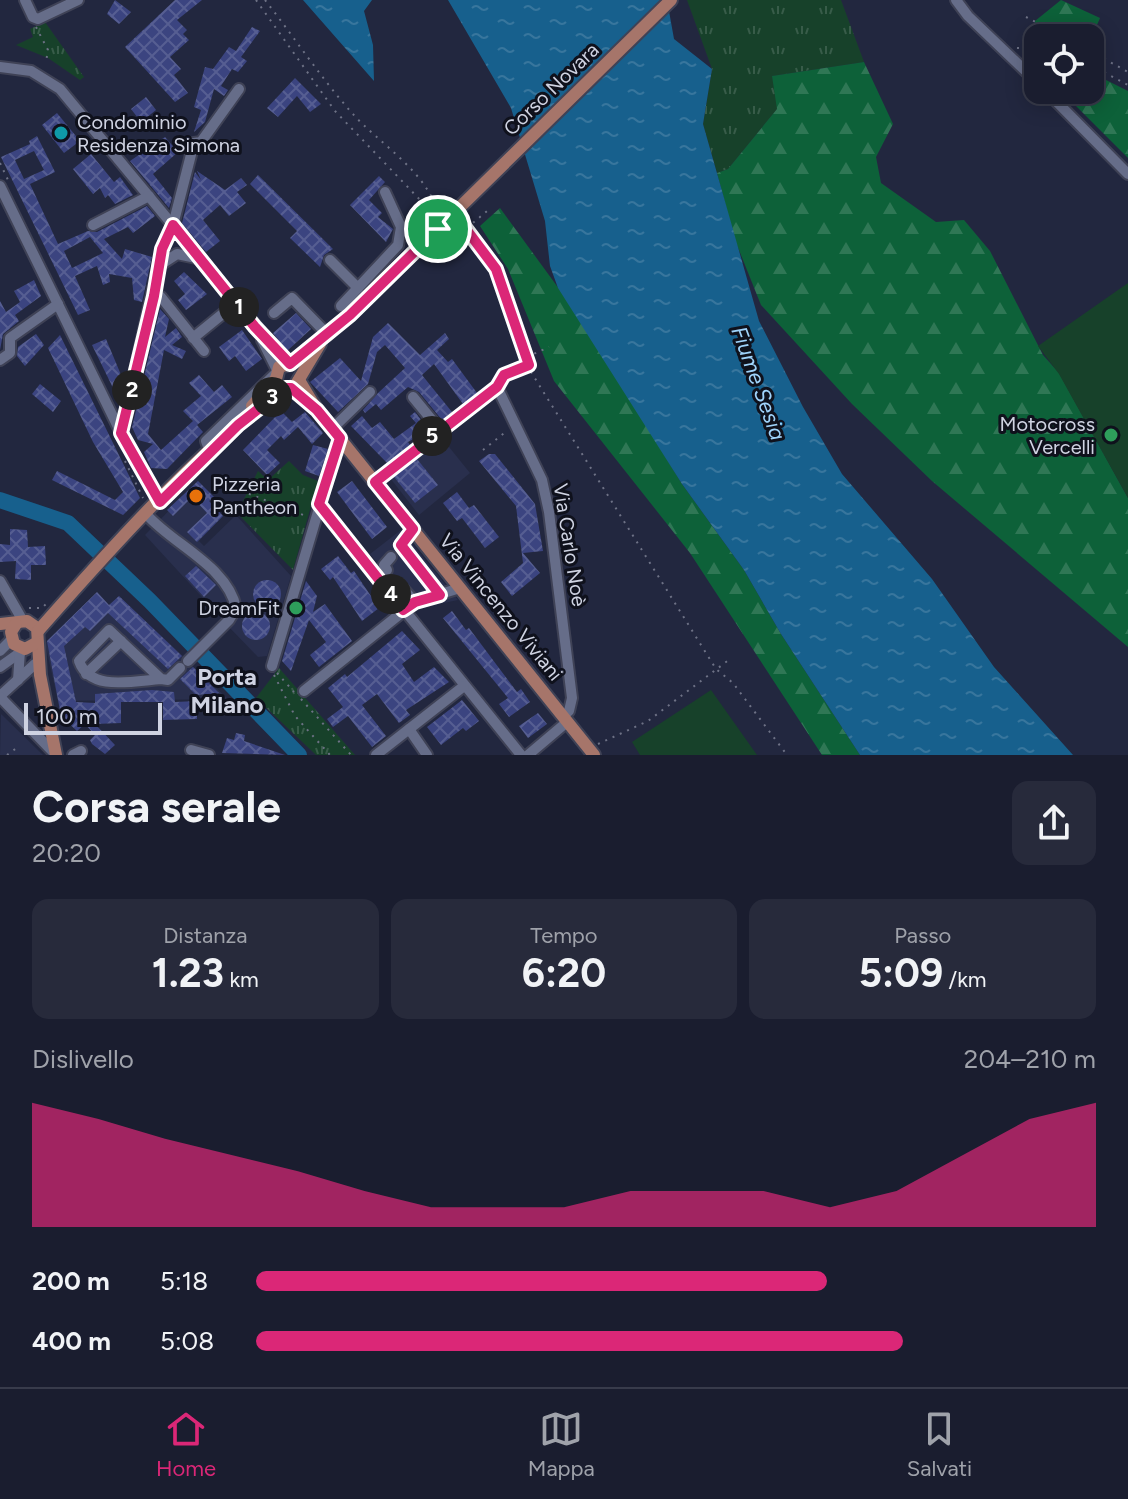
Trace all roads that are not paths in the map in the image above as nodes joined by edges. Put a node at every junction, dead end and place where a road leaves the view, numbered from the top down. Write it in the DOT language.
graph roads {
  1 [pos="25,0"];
  2 [pos="78,0"];
  3 [pos="671,0"];
  4 [pos="956,0"];
  5 [pos="0,67"];
  6 [pos="1024,68"];
  7 [pos="239,89"];
  8 [pos="1059,104"];
  9 [pos="1128,174"];
  10 [pos="0,186"];
  11 [pos="385,192"];
  12 [pos="149,196"];
  13 [pos="93,225"];
  14 [pos="173,225"];
  15 [pos="180,234"];
  16 [pos="201,259"];
  17 [pos="330,260"];
  18 [pos="164,261"];
  19 [pos="358,288"];
  20 [pos="154,296"];
  21 [pos="236,303"];
  22 [pos="58,304"];
  23 [pos="342,307"];
  24 [pos="274,313"];
  25 [pos="326,337"];
  26 [pos="193,338"];
  27 [pos="204,351"];
  28 [pos="0,360"];
  29 [pos="287,376"];
  30 [pos="370,392"];
  31 [pos="413,397"];
  32 [pos="440,430"];
  33 [pos="121,433"];
  34 [pos="336,433"];
  35 [pos="210,452"];
  36 [pos="375,482"];
  37 [pos="160,502"];
  38 [pos="319,504"];
  39 [pos="146,509"];
  40 [pos="413,529"];
  41 [pos="396,551"];
  42 [pos="387,570"];
  43 [pos="0,581"];
  44 [pos="398,583"];
  45 [pos="460,588"];
  46 [pos="0,595"];
  47 [pos="440,595"];
  48 [pos="12,597"];
  49 [pos="415,602"];
  50 [pos="403,610"];
  51 [pos="0,624"];
  52 [pos="22,636"];
  53 [pos="121,641"];
  54 [pos="0,651"];
  55 [pos="272,666"];
  56 [pos="0,667"];
  57 [pos="37,669"];
  58 [pos="86,674"];
  59 [pos="161,679"];
  60 [pos="18,680"];
  61 [pos="464,686"];
  62 [pos="304,691"];
  63 [pos="0,697"];
  64 [pos="565,719"];
  65 [pos="409,729"];
  66 [pos="191,750"];
  67 [pos="594,750"];
  68 [pos="56,755"];
  69 [pos="209,755"];
  70 [pos="376,755"];
  71 [pos="427,755"];
  72 [pos="521,755"];
  73 [pos="528,755"];
  1 -- 2 [label="street"];
  3 -- 23 [label="main road, Corso Novara"];
  4 -- 6 [label="street"];
  5 -- 12 [label="street"];
  7 -- 14 [label="street"];
  8 -- 9 [label="street"];
  10 -- 22 [label="street"];
  11 -- 19 [label="street"];
  12 -- 13 [label="street"];
  12 -- 14 [label="street"];
  14 -- 15 [label="street"];
  14 -- 18 [label="street"];
  15 -- 16 [label="street"];
  15 -- 18 [label="street"];
  16 -- 18 [label="street"];
  16 -- 21 [label="street"];
  17 -- 19 [label="street"];
  18 -- 20 [label="street"];
  19 -- 23 [label="street"];
  20 -- 26 [label="street"];
  20 -- 33 [label="street"];
  21 -- 26 [label="street"];
  21 -- 29 [label="street"];
  22 -- 28 [label="street"];
  22 -- 33 [label="street"];
  23 -- 25 [label="main road, Corso Novara"];
  24 -- 25 [label="street"];
  25 -- 29 [label="main road, Corso Novara"];
  26 -- 27 [label="street"];
  29 -- 34 [label="main road, Via Vincenzo Viviani"];
  29 -- 35 [label="main road, Corso Novara"];
  29 -- 35 [label="street"];
  30 -- 34 [label="street"];
  31 -- 32 [label="street"];
  32 -- 36 [label="street"];
  32 -- 64 [label="street, Via Carlo Noè"];
  33 -- 37 [label="street"];
  34 -- 36 [label="main road, Via Vincenzo Viviani"];
  34 -- 38 [label="street"];
  35 -- 37 [label="main road, Corso Novara"];
  36 -- 40 [label="main road, Via Vincenzo Viviani"];
  37 -- 39 [label="main road, Corso Novara"];
  38 -- 50 [label="street"];
  38 -- 55 [label="street"];
  39 -- 52 [label="main road, Corso Novara"];
  39 -- 59 [label="street"];
  40 -- 41 [label="street"];
  40 -- 45 [label="main road, Via Vincenzo Viviani"];
  41 -- 42 [label="street"];
  41 -- 47 [label="street"];
  43 -- 48 [label="street"];
  44 -- 49 [label="street"];
  45 -- 47 [label="street"];
  45 -- 64 [label="main road, Via Vincenzo Viviani"];
  46 -- 48 [label="street"];
  47 -- 49 [label="street"];
  48 -- 52 [label="street"];
  49 -- 50 [label="street"];
  50 -- 61 [label="street"];
  50 -- 62 [label="street"];
  51 -- 52 [label="main road"];
  52 -- 54 [label="street"];
  52 -- 56 [label="street"];
  52 -- 57 [label="main road"];
  52 -- 60 [label="street"];
  53 -- 58 [label="street"];
  53 -- 58 [label="street"];
  53 -- 59 [label="street"];
  57 -- 60 [label="street"];
  57 -- 68 [label="main road"];
  58 -- 59 [label="street"];
  60 -- 63 [label="street"];
  61 -- 65 [label="street"];
  61 -- 72 [label="street"];
  63 -- 68 [label="street"];
  64 -- 67 [label="main road, Via Vincenzo Viviani"];
  64 -- 73 [label="street"];
  65 -- 70 [label="street"];
  65 -- 71 [label="street"];
  66 -- 69 [label="street"];
}
